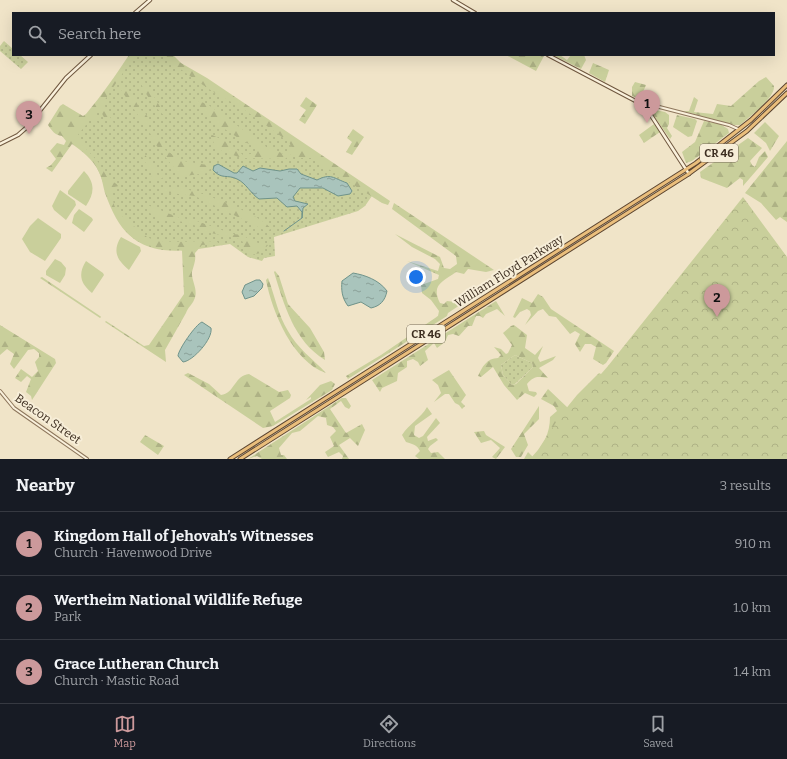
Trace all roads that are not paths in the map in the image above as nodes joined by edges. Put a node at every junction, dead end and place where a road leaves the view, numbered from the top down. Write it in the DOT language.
graph roads {
  1 [pos="150,0"];
  2 [pos="453,0"];
  3 [pos="136,12"];
  4 [pos="473,12"];
  5 [pos="90,56"];
  6 [pos="550,56"];
  7 [pos="787,85"];
  8 [pos="787,93"];
  9 [pos="639,102"];
  10 [pos="655,107"];
  11 [pos="647,109"];
  12 [pos="739,130"];
  13 [pos="0,144"];
  14 [pos="686,169"];
  15 [pos="689,174"];
  16 [pos="0,391"];
  17 [pos="87,459"];
  18 [pos="230,459"];
  19 [pos="240,459"];
  1 -- 3 [label="main road"];
  2 -- 4 [label="main road"];
  5 -- 13 [label="main road"];
  6 -- 9 [label="main road"];
  7 -- 12 [label="highway, William Floyd Parkway / CR 46"];
  8 -- 15 [label="highway, William Floyd Parkway / CR 46"];
  9 -- 10 [label="street"];
  9 -- 11 [label="main road"];
  10 -- 11 [label="street"];
  10 -- 12 [label="street"];
  11 -- 14 [label="main road"];
  12 -- 14 [label="highway, William Floyd Parkway / CR 46"];
  14 -- 15 [label="main road"];
  14 -- 18 [label="highway, William Floyd Parkway / CR 46"];
  15 -- 19 [label="highway, William Floyd Parkway / CR 46"];
  16 -- 17 [label="street, Beacon Street"];
}
